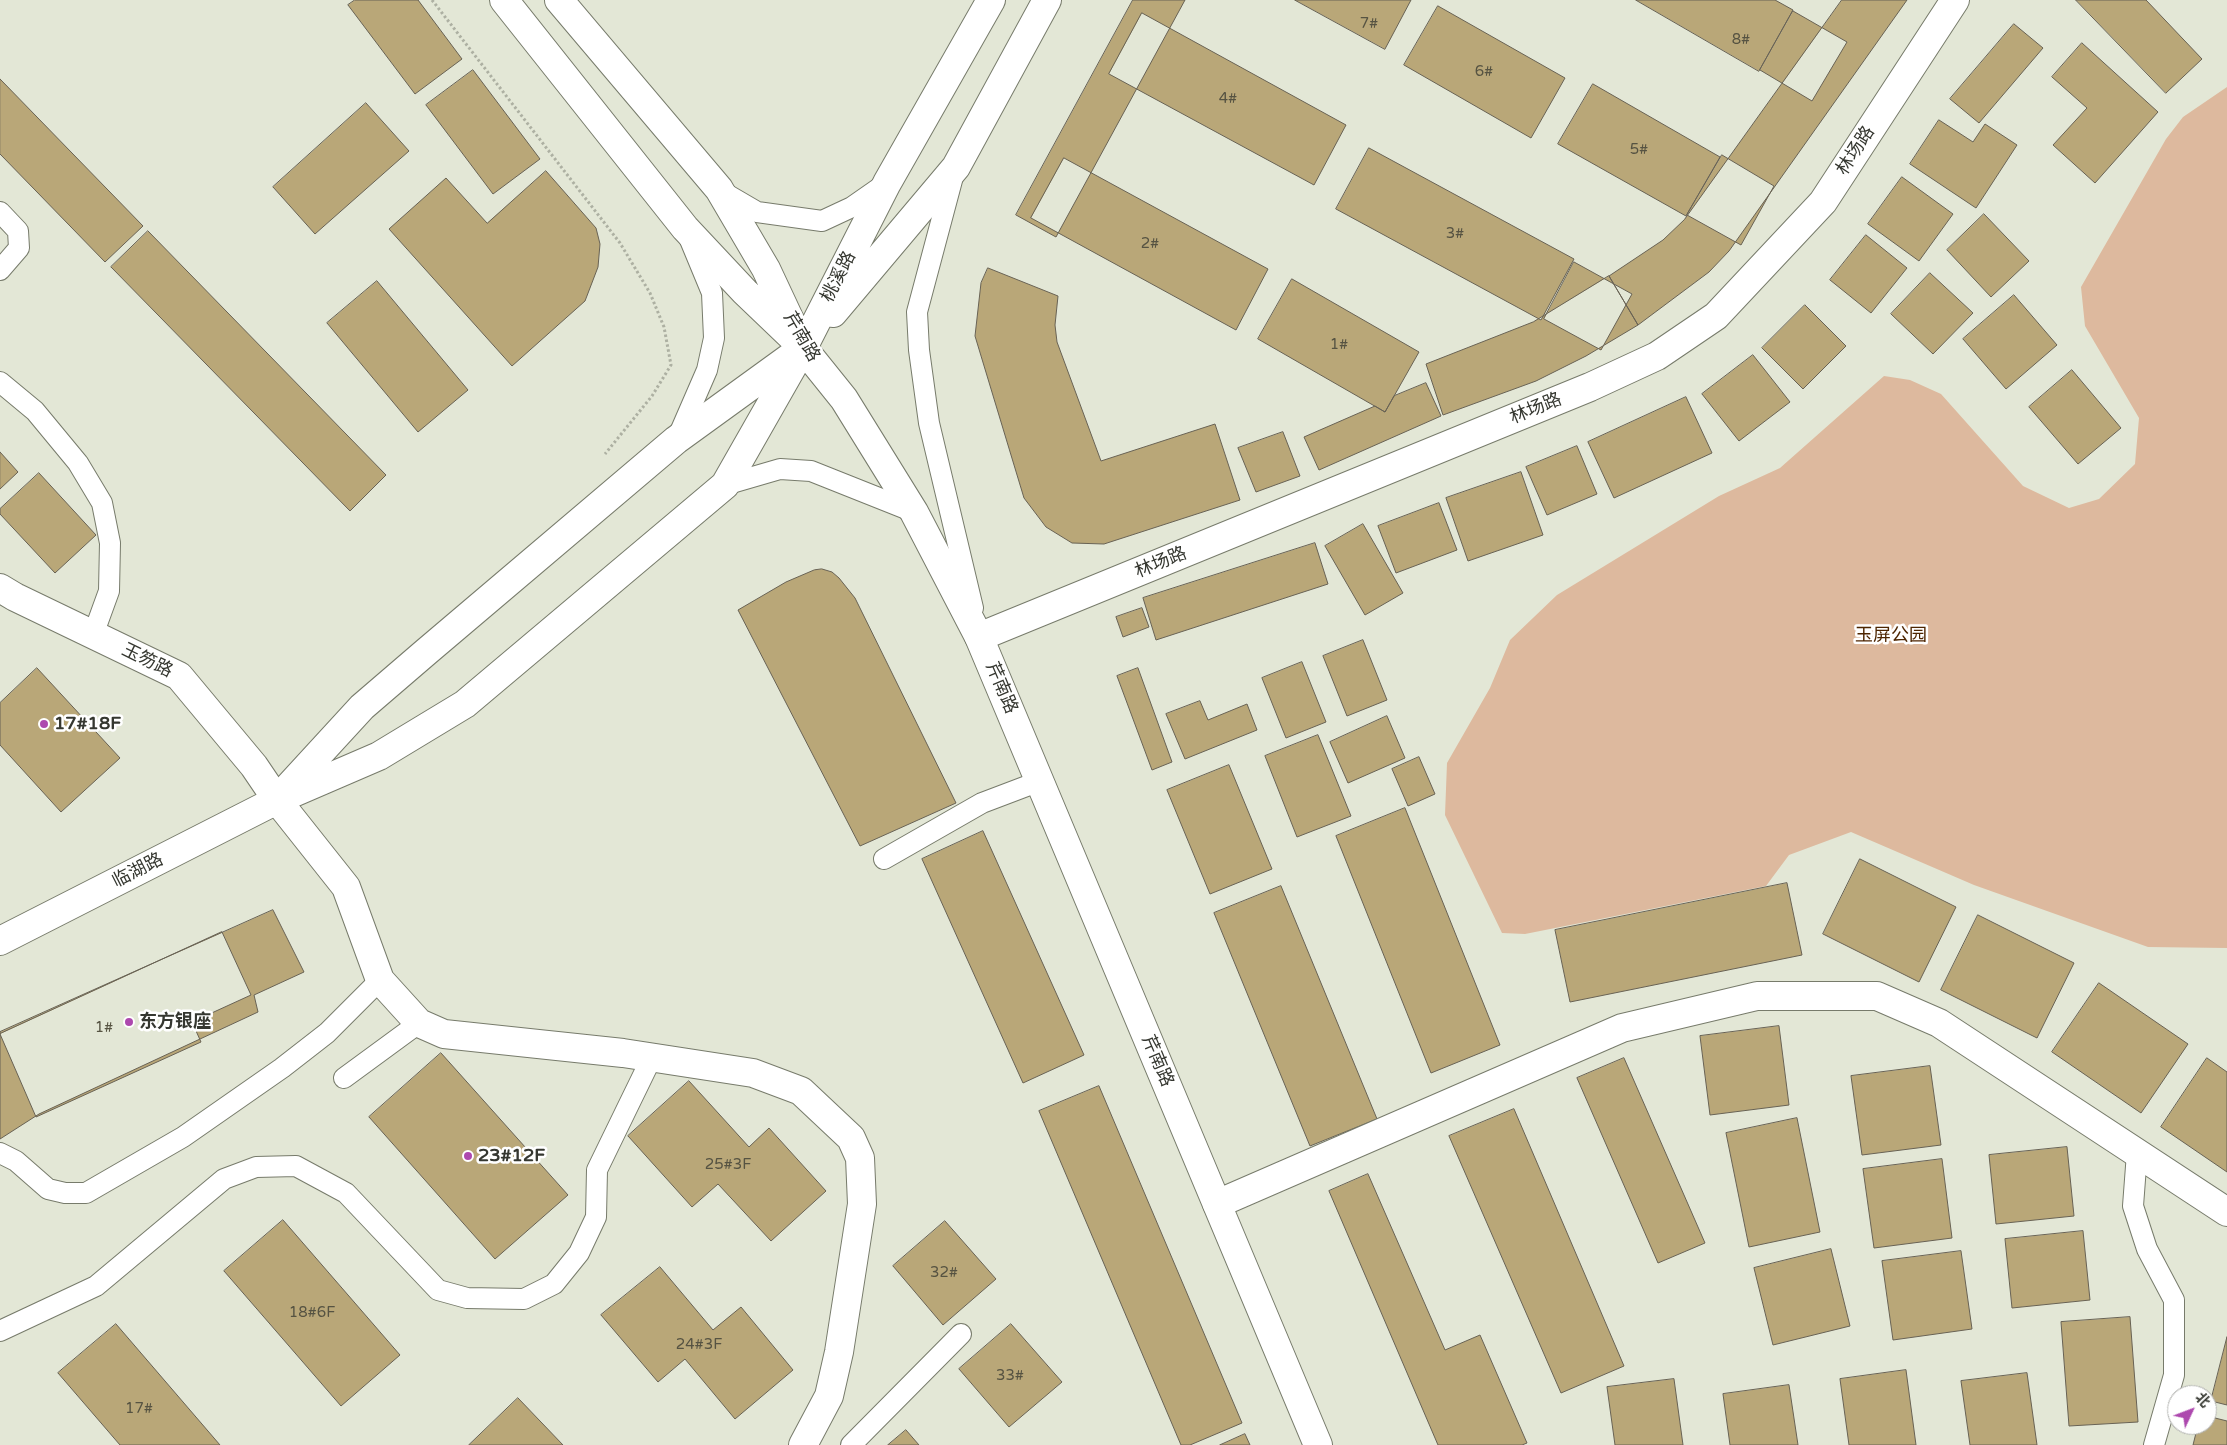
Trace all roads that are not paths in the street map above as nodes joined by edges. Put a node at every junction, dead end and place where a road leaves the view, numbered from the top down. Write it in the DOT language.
graph roads {
  1 [pos="504,0"];
  2 [pos="560,0"];
  3 [pos="1046,0"];
  4 [pos="1956,0"];
  5 [pos="988,1"];
  6 [pos="956,167"];
  7 [pos="887,183"];
  8 [pos="719,189"];
  9 [pos="0,212"];
  10 [pos="686,228"];
  11 [pos="0,270"];
  12 [pos="803,348"];
  13 [pos="0,382"];
  14 [pos="676,440"];
  15 [pos="726,485"];
  16 [pos="914,512"];
  17 [pos="0,588"];
  18 [pos="93,635"];
  19 [pos="979,637"];
  20 [pos="1040,781"];
  21 [pos="277,800"];
  22 [pos="884,860"];
  23 [pos="0,941"];
  24 [pos="380,980"];
  25 [pos="419,1023"];
  26 [pos="652,1057"];
  27 [pos="344,1078"];
  28 [pos="0,1152"];
  29 [pos="2137,1153"];
  30 [pos="1216,1204"];
  31 [pos="2227,1212"];
  32 [pos="0,1331"];
  33 [pos="961,1334"];
  34 [pos="803,1445"];
  35 [pos="851,1445"];
  36 [pos="1318,1445"];
  37 [pos="2154,1445"];
  1 -- 10 [label="street"];
  2 -- 8 [label="street, 芹南路"];
  3 -- 6 [label="street, 桃溪路"];
  4 -- 19 [label="street, 林场路"];
  5 -- 7 [label="street, 桃溪路"];
  6 -- 12 [label="street, 桃溪路"];
  6 -- 19 [label="lane, 桃溪路"];
  7 -- 8 [label="lane"];
  7 -- 12 [label="street, 桃溪路"];
  8 -- 12 [label="street, 芹南路"];
  9 -- 11 [label="lane"];
  10 -- 12 [label="street"];
  10 -- 14 [label="lane"];
  12 -- 14 [label="street"];
  12 -- 15 [label="street"];
  12 -- 16 [label="street, 芹南路"];
  13 -- 18 [label="lane"];
  14 -- 21 [label="street"];
  15 -- 16 [label="lane"];
  15 -- 21 [label="street, 临湖路"];
  16 -- 19 [label="street, 芹南路"];
  17 -- 18 [label="street, 玉笏路"];
  18 -- 21 [label="street, 玉笏路"];
  19 -- 20 [label="street, 芹南路"];
  20 -- 22 [label="lane"];
  20 -- 30 [label="street, 芹南路"];
  21 -- 23 [label="street, 临湖路"];
  21 -- 24 [label="street, 玉笏路"];
  24 -- 25 [label="street"];
  24 -- 28 [label="lane"];
  25 -- 26 [label="street"];
  25 -- 27 [label="lane"];
  26 -- 32 [label="lane"];
  26 -- 34 [label="street"];
  29 -- 30 [label="street"];
  29 -- 31 [label="street"];
  29 -- 37 [label="lane"];
  30 -- 36 [label="street, 芹南路"];
  33 -- 35 [label="lane"];
}
